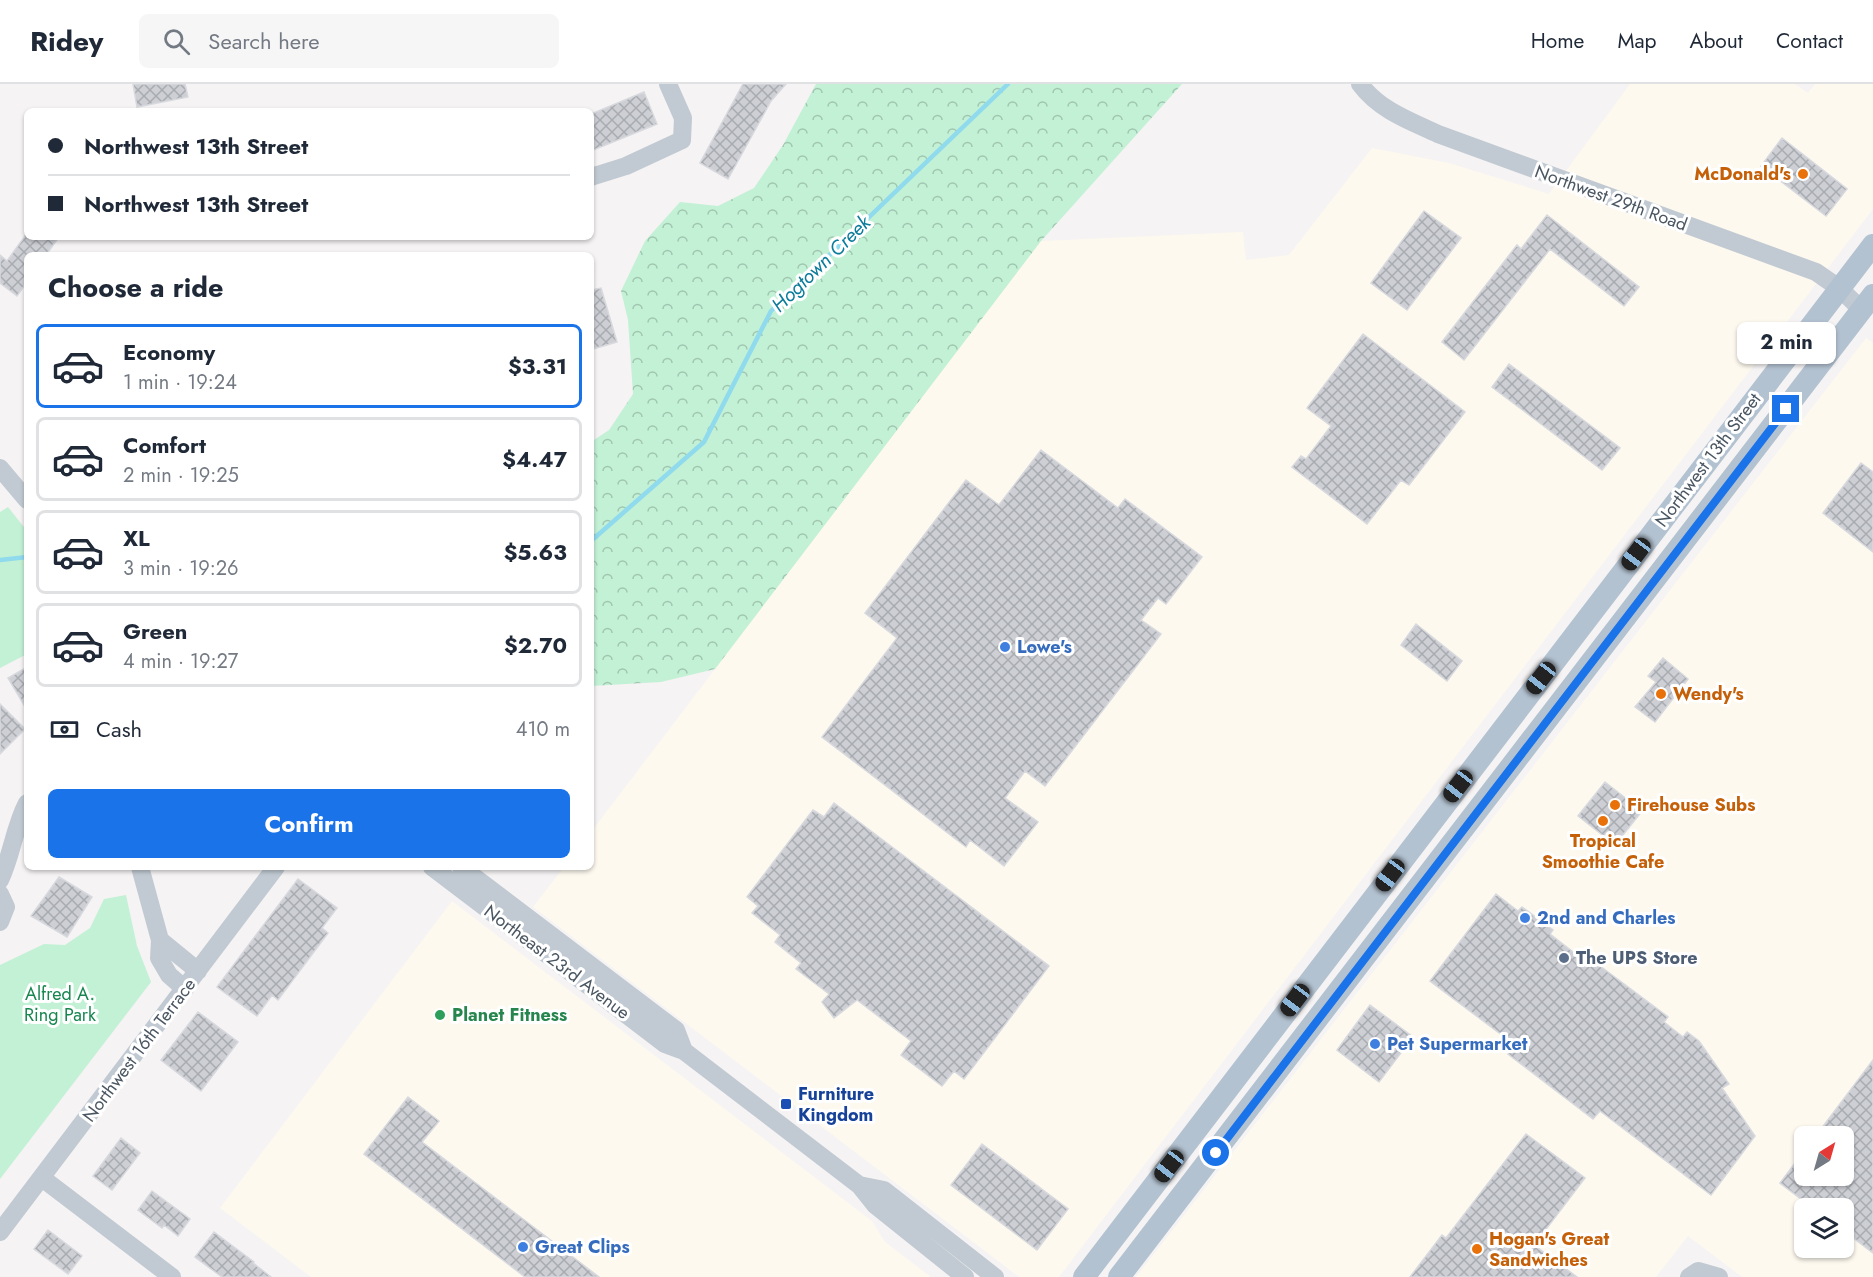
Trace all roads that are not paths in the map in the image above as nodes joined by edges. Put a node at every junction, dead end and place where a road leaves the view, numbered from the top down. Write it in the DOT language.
graph roads {
  1 [pos="1360,84"];
  2 [pos="671,86"];
  3 [pos="594,176"];
  4 [pos="1873,245"];
  5 [pos="1839,288"];
  6 [pos="1868,303"];
  7 [pos="3,479"];
  8 [pos="24,497"];
  9 [pos="1477,761"];
  10 [pos="1502,779"];
  11 [pos="24,809"];
  12 [pos="141,870"];
  13 [pos="274,870"];
  14 [pos="436,870"];
  15 [pos="465,870"];
  16 [pos="0,880"];
  17 [pos="0,894"];
  18 [pos="0,922"];
  19 [pos="160,940"];
  20 [pos="198,971"];
  21 [pos="1309,982"];
  22 [pos="185,989"];
  23 [pos="1268,1037"];
  24 [pos="684,1051"];
  25 [pos="1293,1053"];
  26 [pos="1258,1098"];
  27 [pos="42,1178"];
  28 [pos="859,1185"];
  29 [pos="0,1232"];
  30 [pos="1714,1275"];
  31 [pos="172,1277"];
  32 [pos="965,1277"];
  33 [pos="995,1277"];
  34 [pos="1084,1277"];
  35 [pos="1119,1277"];
  36 [pos="1689,1277"];
  1 -- 5 [label="street, Northwest 29th Road"];
  2 -- 3 [label="street"];
  4 -- 5 [label="main road, Northwest 13th Street"];
  5 -- 6 [label="street, Northwest 29th Road"];
  5 -- 9 [label="main road, Northwest 13th Street"];
  6 -- 10 [label="main road, Northwest 13th Street"];
  7 -- 8 [label="street"];
  9 -- 10 [label="main road"];
  9 -- 21 [label="main road, Northwest 13th Street"];
  10 -- 25 [label="main road, Northwest 13th Street"];
  11 -- 16 [label="street"];
  12 -- 19 [label="street"];
  13 -- 20 [label="street, Northwest 16th Terrace"];
  14 -- 24 [label="street, Northeast 23rd Avenue"];
  15 -- 24 [label="street, Northeast 23rd Avenue"];
  17 -- 18 [label="street"];
  19 -- 20 [label="street"];
  19 -- 22 [label="street"];
  20 -- 22 [label="street, Northwest 16th Terrace"];
  21 -- 23 [label="main road, Northwest 13th Street"];
  21 -- 25 [label="main road"];
  22 -- 27 [label="street, Northwest 16th Terrace"];
  23 -- 26 [label="main road"];
  23 -- 34 [label="main road, Northwest 13th Street"];
  24 -- 28 [label="street, Northeast 23rd Avenue"];
  25 -- 26 [label="main road, Northwest 13th Street"];
  26 -- 35 [label="main road, Northwest 13th Street"];
  27 -- 29 [label="street, Northwest 16th Terrace"];
  27 -- 31 [label="street"];
  28 -- 32 [label="street"];
  28 -- 33 [label="street, Northeast 23rd Avenue"];
  30 -- 36 [label="street"];
}
